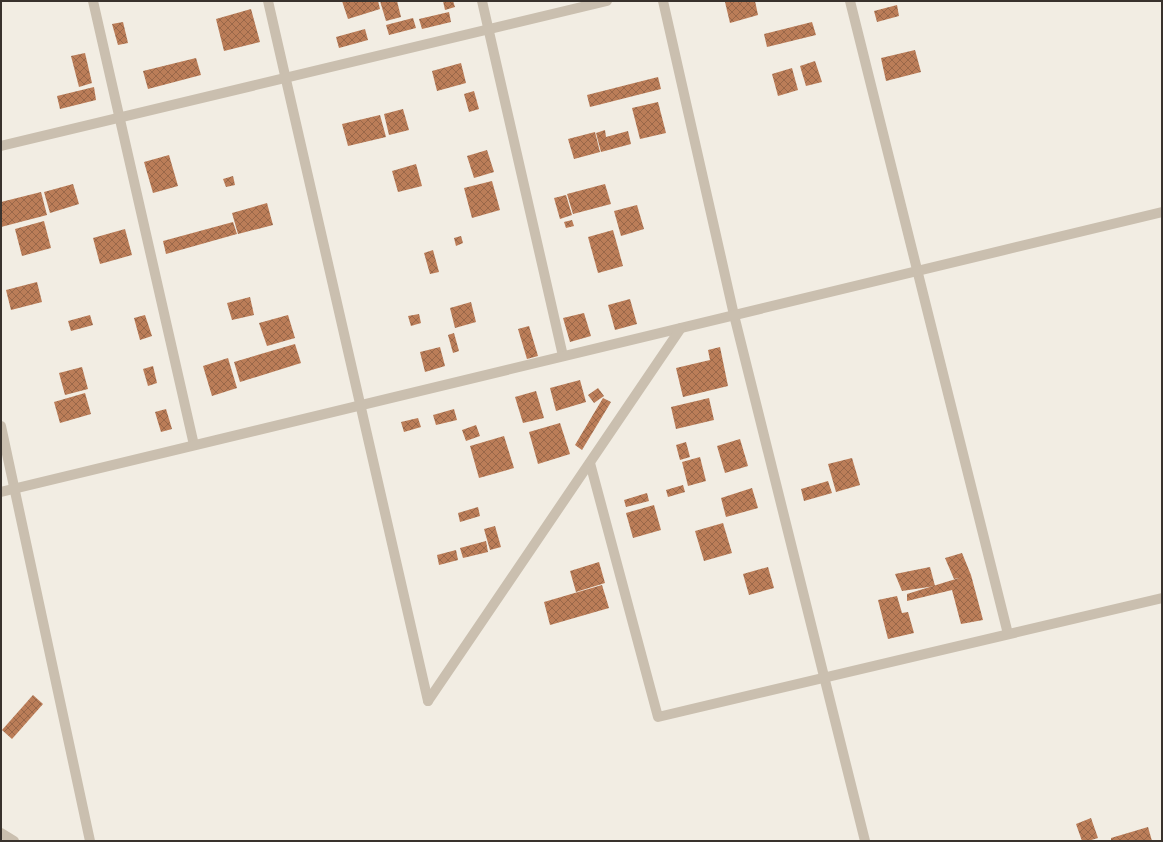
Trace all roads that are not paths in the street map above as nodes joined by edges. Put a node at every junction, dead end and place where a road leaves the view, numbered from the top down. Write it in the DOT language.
graph roads {
  1 [pos="94,1"];
  2 [pos="268,1"];
  3 [pos="482,1"];
  4 [pos="607,1"];
  5 [pos="662,1"];
  6 [pos="850,1"];
  7 [pos="489,29"];
  8 [pos="285,78"];
  9 [pos="120,118"];
  10 [pos="1,146"];
  11 [pos="1162,212"];
  12 [pos="917,271"];
  13 [pos="734,315"];
  14 [pos="681,328"];
  15 [pos="563,356"];
  16 [pos="360,405"];
  17 [pos="1,426"];
  18 [pos="194,445"];
  19 [pos="590,463"];
  20 [pos="15,488"];
  21 [pos="1,492"];
  22 [pos="1162,598"];
  23 [pos="1008,634"];
  24 [pos="824,677"];
  25 [pos="1,833"];
  26 [pos="14,841"];
  27 [pos="90,841"];
  28 [pos="865,841"];
  1 -- 9 [label="street"];
  2 -- 8 [label="street"];
  3 -- 7 [label="street"];
  4 -- 7 [label="street"];
  5 -- 13 [label="street"];
  6 -- 12 [label="street"];
  7 -- 8 [label="street"];
  7 -- 15 [label="street"];
  8 -- 9 [label="street"];
  8 -- 16 [label="street"];
  9 -- 10 [label="street"];
  9 -- 18 [label="street"];
  11 -- 12 [label="street"];
  12 -- 13 [label="street"];
  12 -- 23 [label="street"];
  13 -- 14 [label="street"];
  13 -- 24 [label="street"];
  14 -- 15 [label="street"];
  14 -- 19 [label="street"];
  15 -- 16 [label="street"];
  16 -- 18 [label="street"];
  16 -- 19 [label="street"];
  17 -- 20 [label="street"];
  18 -- 20 [label="street"];
  19 -- 24 [label="street"];
  20 -- 21 [label="street"];
  20 -- 27 [label="street"];
  22 -- 23 [label="street"];
  23 -- 24 [label="street"];
  24 -- 28 [label="street"];
  25 -- 26 [label="street"];
}
